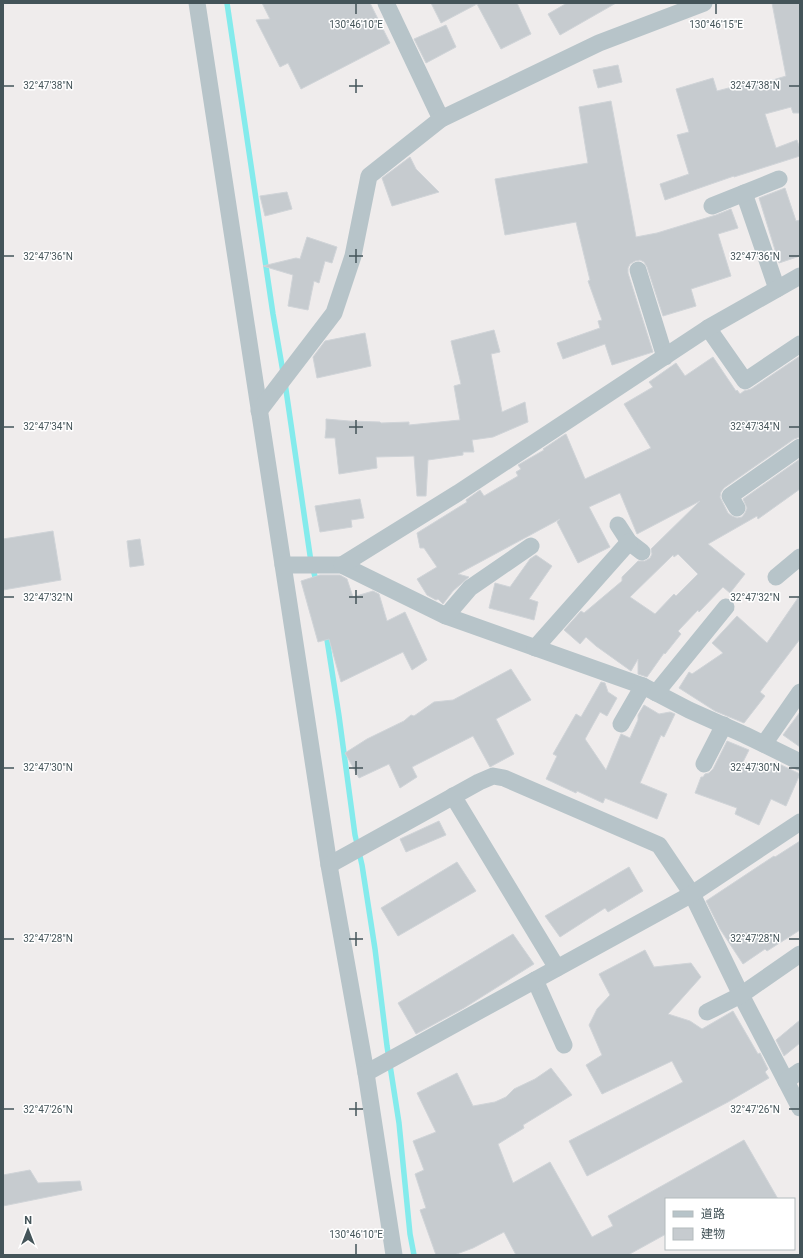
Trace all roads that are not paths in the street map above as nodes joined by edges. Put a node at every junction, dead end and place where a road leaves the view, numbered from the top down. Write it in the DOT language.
graph roads {
  1 [pos="197,3"];
  2 [pos="386,3"];
  3 [pos="704,3"];
  4 [pos="441,119"];
  5 [pos="779,179"];
  6 [pos="744,193"];
  7 [pos="712,206"];
  8 [pos="638,270"];
  9 [pos="800,276"];
  10 [pos="776,289"];
  11 [pos="708,328"];
  12 [pos="800,344"];
  13 [pos="665,357"];
  14 [pos="259,411"];
  15 [pos="800,447"];
  16 [pos="737,508"];
  17 [pos="618,525"];
  18 [pos="531,546"];
  19 [pos="800,557"];
  20 [pos="283,565"];
  21 [pos="342,565"];
  22 [pos="776,577"];
  23 [pos="726,607"];
  24 [pos="446,616"];
  25 [pos="534,648"];
  26 [pos="650,690"];
  27 [pos="800,692"];
  28 [pos="621,724"];
  29 [pos="724,726"];
  30 [pos="764,744"];
  31 [pos="800,762"];
  32 [pos="704,764"];
  33 [pos="453,796"];
  34 [pos="800,822"];
  35 [pos="329,865"];
  36 [pos="692,894"];
  37 [pos="800,954"];
  38 [pos="557,968"];
  39 [pos="535,980"];
  40 [pos="741,995"];
  41 [pos="707,1012"];
  42 [pos="564,1045"];
  43 [pos="800,1071"];
  44 [pos="366,1073"];
  45 [pos="786,1081"];
  46 [pos="800,1108"];
  47 [pos="394,1255"];
  1 -- 14 [label="street"];
  2 -- 4 [label="street"];
  3 -- 4 [label="street"];
  4 -- 14 [label="street"];
  5 -- 6 [label="street"];
  6 -- 7 [label="street"];
  6 -- 10 [label="street"];
  8 -- 13 [label="street"];
  9 -- 10 [label="street"];
  10 -- 11 [label="street"];
  11 -- 12 [label="street"];
  11 -- 13 [label="street"];
  13 -- 21 [label="street"];
  14 -- 20 [label="street"];
  15 -- 16 [label="street"];
  17 -- 25 [label="street"];
  18 -- 24 [label="street"];
  19 -- 22 [label="street"];
  20 -- 21 [label="street"];
  20 -- 35 [label="street"];
  21 -- 24 [label="street"];
  23 -- 26 [label="street"];
  24 -- 25 [label="street"];
  25 -- 26 [label="street"];
  26 -- 28 [label="street"];
  26 -- 29 [label="street"];
  27 -- 30 [label="street"];
  29 -- 30 [label="street"];
  29 -- 32 [label="street"];
  30 -- 31 [label="street"];
  33 -- 35 [label="street"];
  33 -- 36 [label="street"];
  33 -- 38 [label="street"];
  34 -- 36 [label="street"];
  35 -- 44 [label="street"];
  36 -- 38 [label="street"];
  36 -- 40 [label="street"];
  37 -- 40 [label="street"];
  38 -- 39 [label="street"];
  39 -- 42 [label="street"];
  39 -- 44 [label="street"];
  40 -- 41 [label="street"];
  40 -- 45 [label="street"];
  43 -- 45 [label="street"];
  44 -- 47 [label="street"];
  45 -- 46 [label="street"];
}
